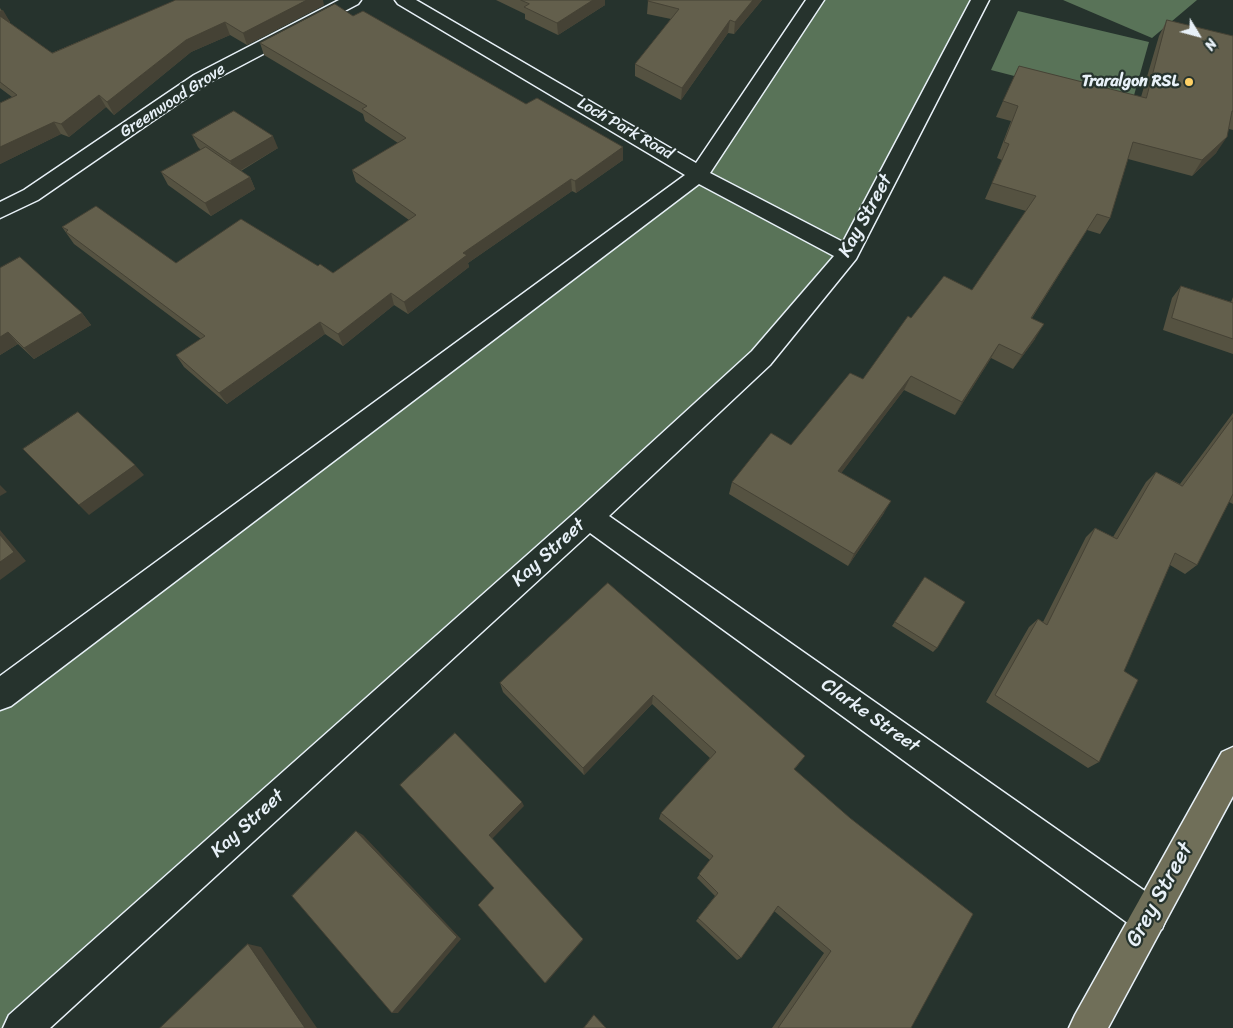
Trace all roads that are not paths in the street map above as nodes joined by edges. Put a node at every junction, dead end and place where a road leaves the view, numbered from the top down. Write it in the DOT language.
graph roads {
  1 [pos="352,0"];
  2 [pos="404,0"];
  3 [pos="815,0"];
  4 [pos="980,0"];
  5 [pos="698,175"];
  6 [pos="0,211"];
  7 [pos="848,254"];
  8 [pos="589,517"];
  9 [pos="0,695"];
  10 [pos="1233,763"];
  11 [pos="1149,916"];
  12 [pos="22,1028"];
  13 [pos="1088,1028"];
  1 -- 6 [label="street, Greenwood Grove"];
  2 -- 5 [label="street, Loch Park Road"];
  3 -- 5 [label="street"];
  4 -- 7 [label="street, Kay Street"];
  5 -- 7 [label="street, Loch Park Road"];
  5 -- 9 [label="street"];
  7 -- 8 [label="street, Kay Street"];
  8 -- 11 [label="street, Clarke Street"];
  8 -- 12 [label="street, Kay Street"];
  10 -- 11 [label="main road, Grey Street"];
  11 -- 13 [label="main road, Grey Street"];
}
